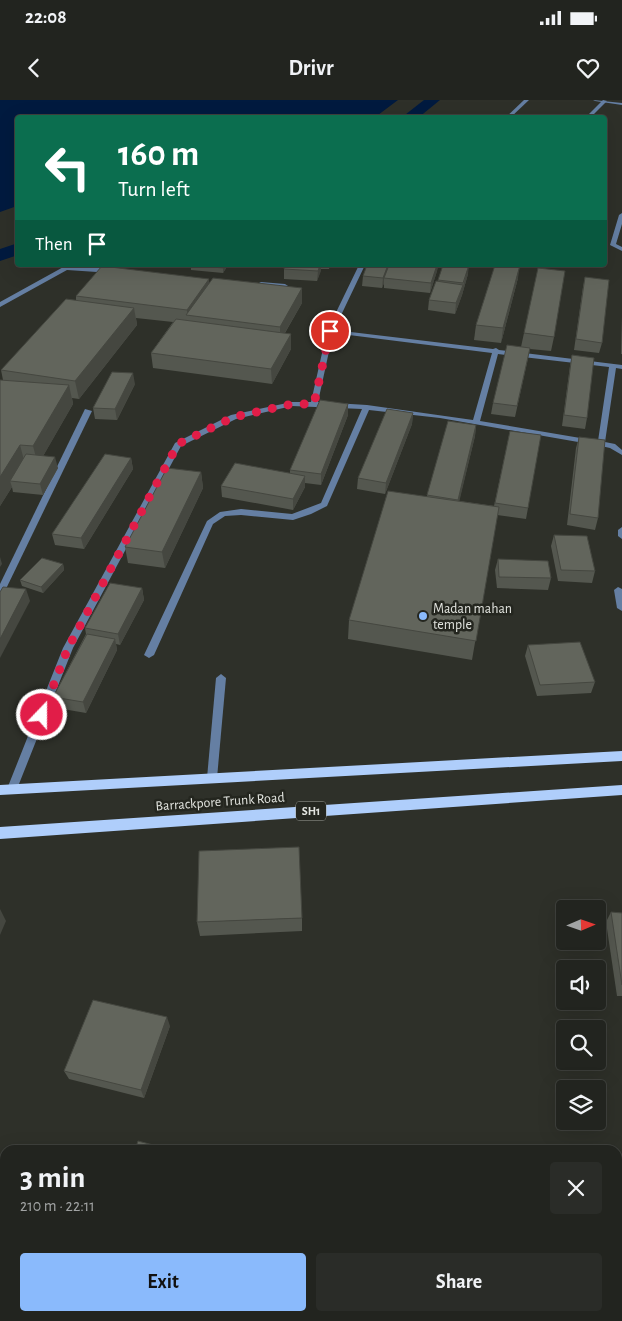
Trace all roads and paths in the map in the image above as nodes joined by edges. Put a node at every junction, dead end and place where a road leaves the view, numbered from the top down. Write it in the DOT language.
graph roads {
  1 [pos="527,100"];
  2 [pos="595,100"];
  3 [pos="601,104"];
  4 [pos="622,104"];
  5 [pos="510,115"];
  6 [pos="590,115"];
  7 [pos="622,215"];
  8 [pos="622,249"];
  9 [pos="69,267"];
  10 [pos="361,267"];
  11 [pos="117,271"];
  12 [pos="258,284"];
  13 [pos="285,286"];
  14 [pos="0,305"];
  15 [pos="330,331"];
  16 [pos="496,350"];
  17 [pos="613,366"];
  18 [pos="622,367"];
  19 [pos="314,404"];
  20 [pos="367,407"];
  21 [pos="88,410"];
  22 [pos="476,422"];
  23 [pos="600,444"];
  24 [pos="622,452"];
  25 [pos="622,530"];
  26 [pos="622,536"];
  27 [pos="618,590"];
  28 [pos="0,593"];
  29 [pos="622,608"];
  30 [pos="149,655"];
  31 [pos="221,678"];
  32 [pos="622,756"];
  33 [pos="212,778"];
  34 [pos="6,789"];
  35 [pos="622,790"];
  36 [pos="0,833"];
  1 -- 5 [label="street"];
  2 -- 3 [label="street"];
  3 -- 4 [label="street"];
  3 -- 6 [label="street"];
  7 -- 8 [label="street"];
  9 -- 11 [label="street"];
  9 -- 14 [label="street"];
  10 -- 15 [label="street"];
  12 -- 13 [label="street"];
  15 -- 16 [label="street"];
  15 -- 19 [label="street"];
  16 -- 17 [label="street"];
  16 -- 22 [label="street"];
  17 -- 18 [label="street"];
  17 -- 23 [label="street"];
  19 -- 20 [label="street"];
  19 -- 34 [label="street"];
  20 -- 22 [label="street"];
  20 -- 30 [label="street"];
  21 -- 28 [label="street"];
  22 -- 23 [label="street"];
  23 -- 24 [label="street"];
  25 -- 26 [label="street"];
  27 -- 29 [label="street"];
  31 -- 33 [label="street"];
  32 -- 33 [label="main road, Barrackpore Trunk Road"];
  33 -- 34 [label="main road, Barrackpore Trunk Road"];
  35 -- 36 [label="main road, Barrackpore Trunk Road / SH1"];
}
